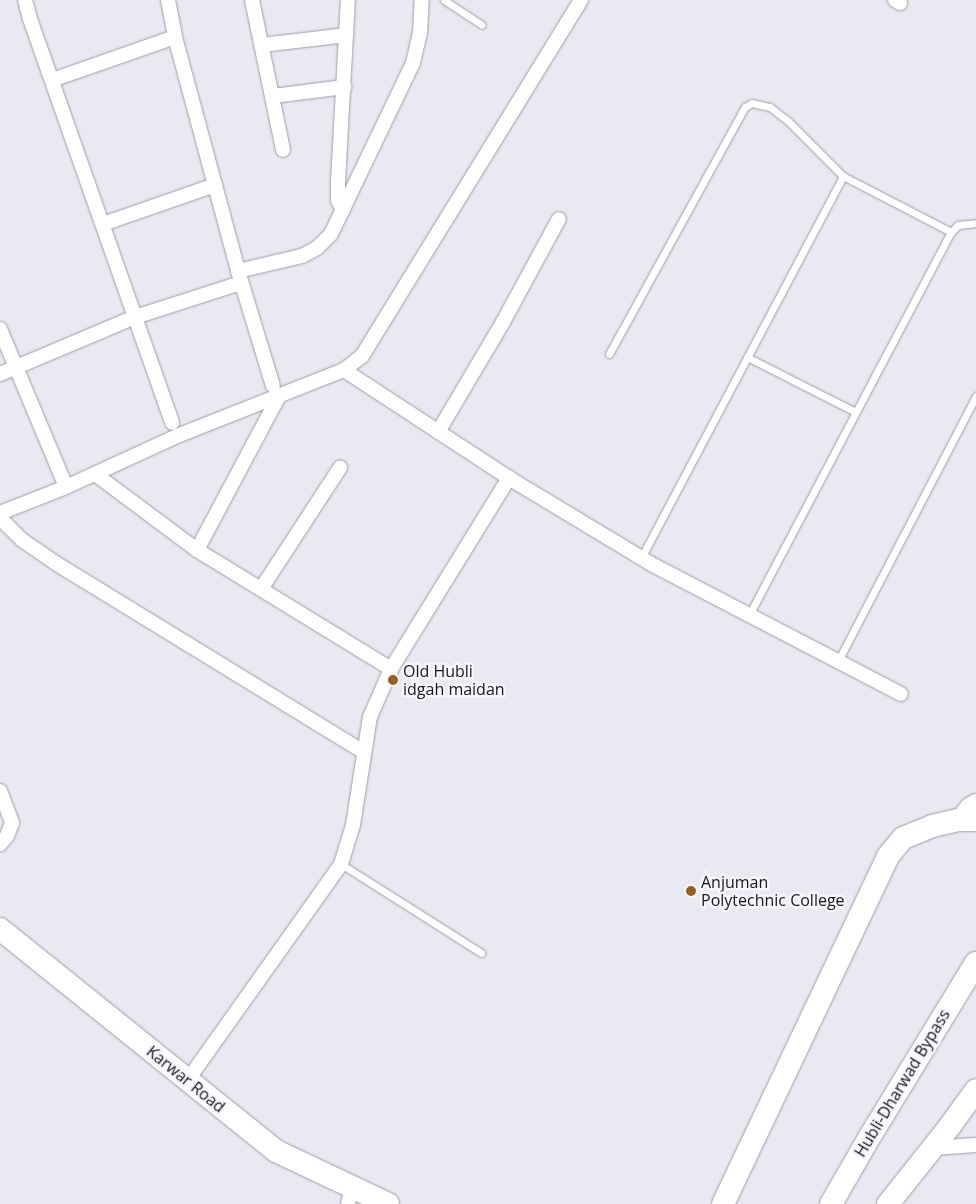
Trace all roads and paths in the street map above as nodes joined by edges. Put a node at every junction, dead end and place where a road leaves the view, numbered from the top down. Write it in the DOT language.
graph roads {
  1 [pos="26,0"];
  2 [pos="168,0"];
  3 [pos="254,0"];
  4 [pos="348,0"];
  5 [pos="422,0"];
  6 [pos="444,0"];
  7 [pos="582,0"];
  8 [pos="482,25"];
  9 [pos="346,35"];
  10 [pos="175,37"];
  11 [pos="262,45"];
  12 [pos="52,80"];
  13 [pos="344,88"];
  14 [pos="273,96"];
  15 [pos="283,150"];
  16 [pos="843,176"];
  17 [pos="215,185"];
  18 [pos="343,210"];
  19 [pos="559,219"];
  20 [pos="976,223"];
  21 [pos="102,224"];
  22 [pos="952,232"];
  23 [pos="239,277"];
  24 [pos="135,317"];
  25 [pos="0,329"];
  26 [pos="609,354"];
  27 [pos="747,358"];
  28 [pos="16,368"];
  29 [pos="344,370"];
  30 [pos="0,374"];
  31 [pos="276,391"];
  32 [pos="976,396"];
  33 [pos="856,412"];
  34 [pos="172,424"];
  35 [pos="438,432"];
  36 [pos="340,468"];
  37 [pos="95,474"];
  38 [pos="509,478"];
  39 [pos="66,487"];
  40 [pos="0,513"];
  41 [pos="0,518"];
  42 [pos="197,550"];
  43 [pos="641,558"];
  44 [pos="261,589"];
  45 [pos="749,615"];
  46 [pos="838,661"];
  47 [pos="391,669"];
  48 [pos="901,694"];
  49 [pos="364,752"];
  50 [pos="0,792"];
  51 [pos="976,803"];
  52 [pos="970,823"];
  53 [pos="0,844"];
  54 [pos="341,864"];
  55 [pos="0,929"];
  56 [pos="481,953"];
  57 [pos="976,964"];
  58 [pos="188,1081"];
  59 [pos="976,1090"];
  60 [pos="976,1145"];
  61 [pos="933,1148"];
  62 [pos="350,1196"];
  63 [pos="388,1204"];
  64 [pos="723,1204"];
  65 [pos="831,1204"];
  66 [pos="888,1204"];
  1 -- 12 [label="street"];
  2 -- 10 [label="street"];
  3 -- 11 [label="street"];
  4 -- 9 [label="street"];
  5 -- 18 [label="street"];
  6 -- 8 [label="lane"];
  7 -- 29 [label="street"];
  9 -- 11 [label="street"];
  9 -- 13 [label="street"];
  10 -- 12 [label="street"];
  10 -- 17 [label="street"];
  11 -- 14 [label="street"];
  12 -- 21 [label="street"];
  13 -- 14 [label="street"];
  13 -- 18 [label="street"];
  14 -- 15 [label="street"];
  16 -- 22 [label="lane"];
  16 -- 26 [label="lane"];
  16 -- 27 [label="lane"];
  17 -- 21 [label="street"];
  17 -- 23 [label="street"];
  18 -- 23 [label="street"];
  19 -- 35 [label="street"];
  20 -- 22 [label="lane"];
  21 -- 24 [label="street"];
  22 -- 33 [label="lane"];
  23 -- 24 [label="street"];
  23 -- 31 [label="street"];
  24 -- 28 [label="street"];
  24 -- 34 [label="street"];
  25 -- 28 [label="street"];
  27 -- 33 [label="lane"];
  27 -- 43 [label="lane"];
  28 -- 30 [label="street"];
  28 -- 39 [label="street"];
  29 -- 31 [label="street"];
  29 -- 35 [label="street"];
  31 -- 37 [label="street"];
  31 -- 42 [label="street"];
  32 -- 46 [label="lane"];
  33 -- 45 [label="lane"];
  35 -- 38 [label="street"];
  36 -- 44 [label="street"];
  37 -- 39 [label="street"];
  37 -- 42 [label="street"];
  38 -- 43 [label="street"];
  38 -- 47 [label="street"];
  39 -- 40 [label="street"];
  41 -- 49 [label="street"];
  42 -- 44 [label="street"];
  43 -- 45 [label="street"];
  44 -- 47 [label="street"];
  45 -- 46 [label="street"];
  46 -- 48 [label="street"];
  47 -- 49 [label="street"];
  49 -- 54 [label="street"];
  50 -- 53 [label="street"];
  51 -- 52 [label="street"];
  52 -- 64 [label="highway"];
  54 -- 56 [label="lane"];
  54 -- 58 [label="street"];
  55 -- 58 [label="highway, Karwar Road"];
  57 -- 65 [label="highway, Hubli-Dharwad Bypass"];
  58 -- 62 [label="highway, Karwar Road"];
  59 -- 61 [label="highway"];
  60 -- 61 [label="street"];
  61 -- 66 [label="highway"];
  62 -- 63 [label="highway, Karwar Road"];
}
